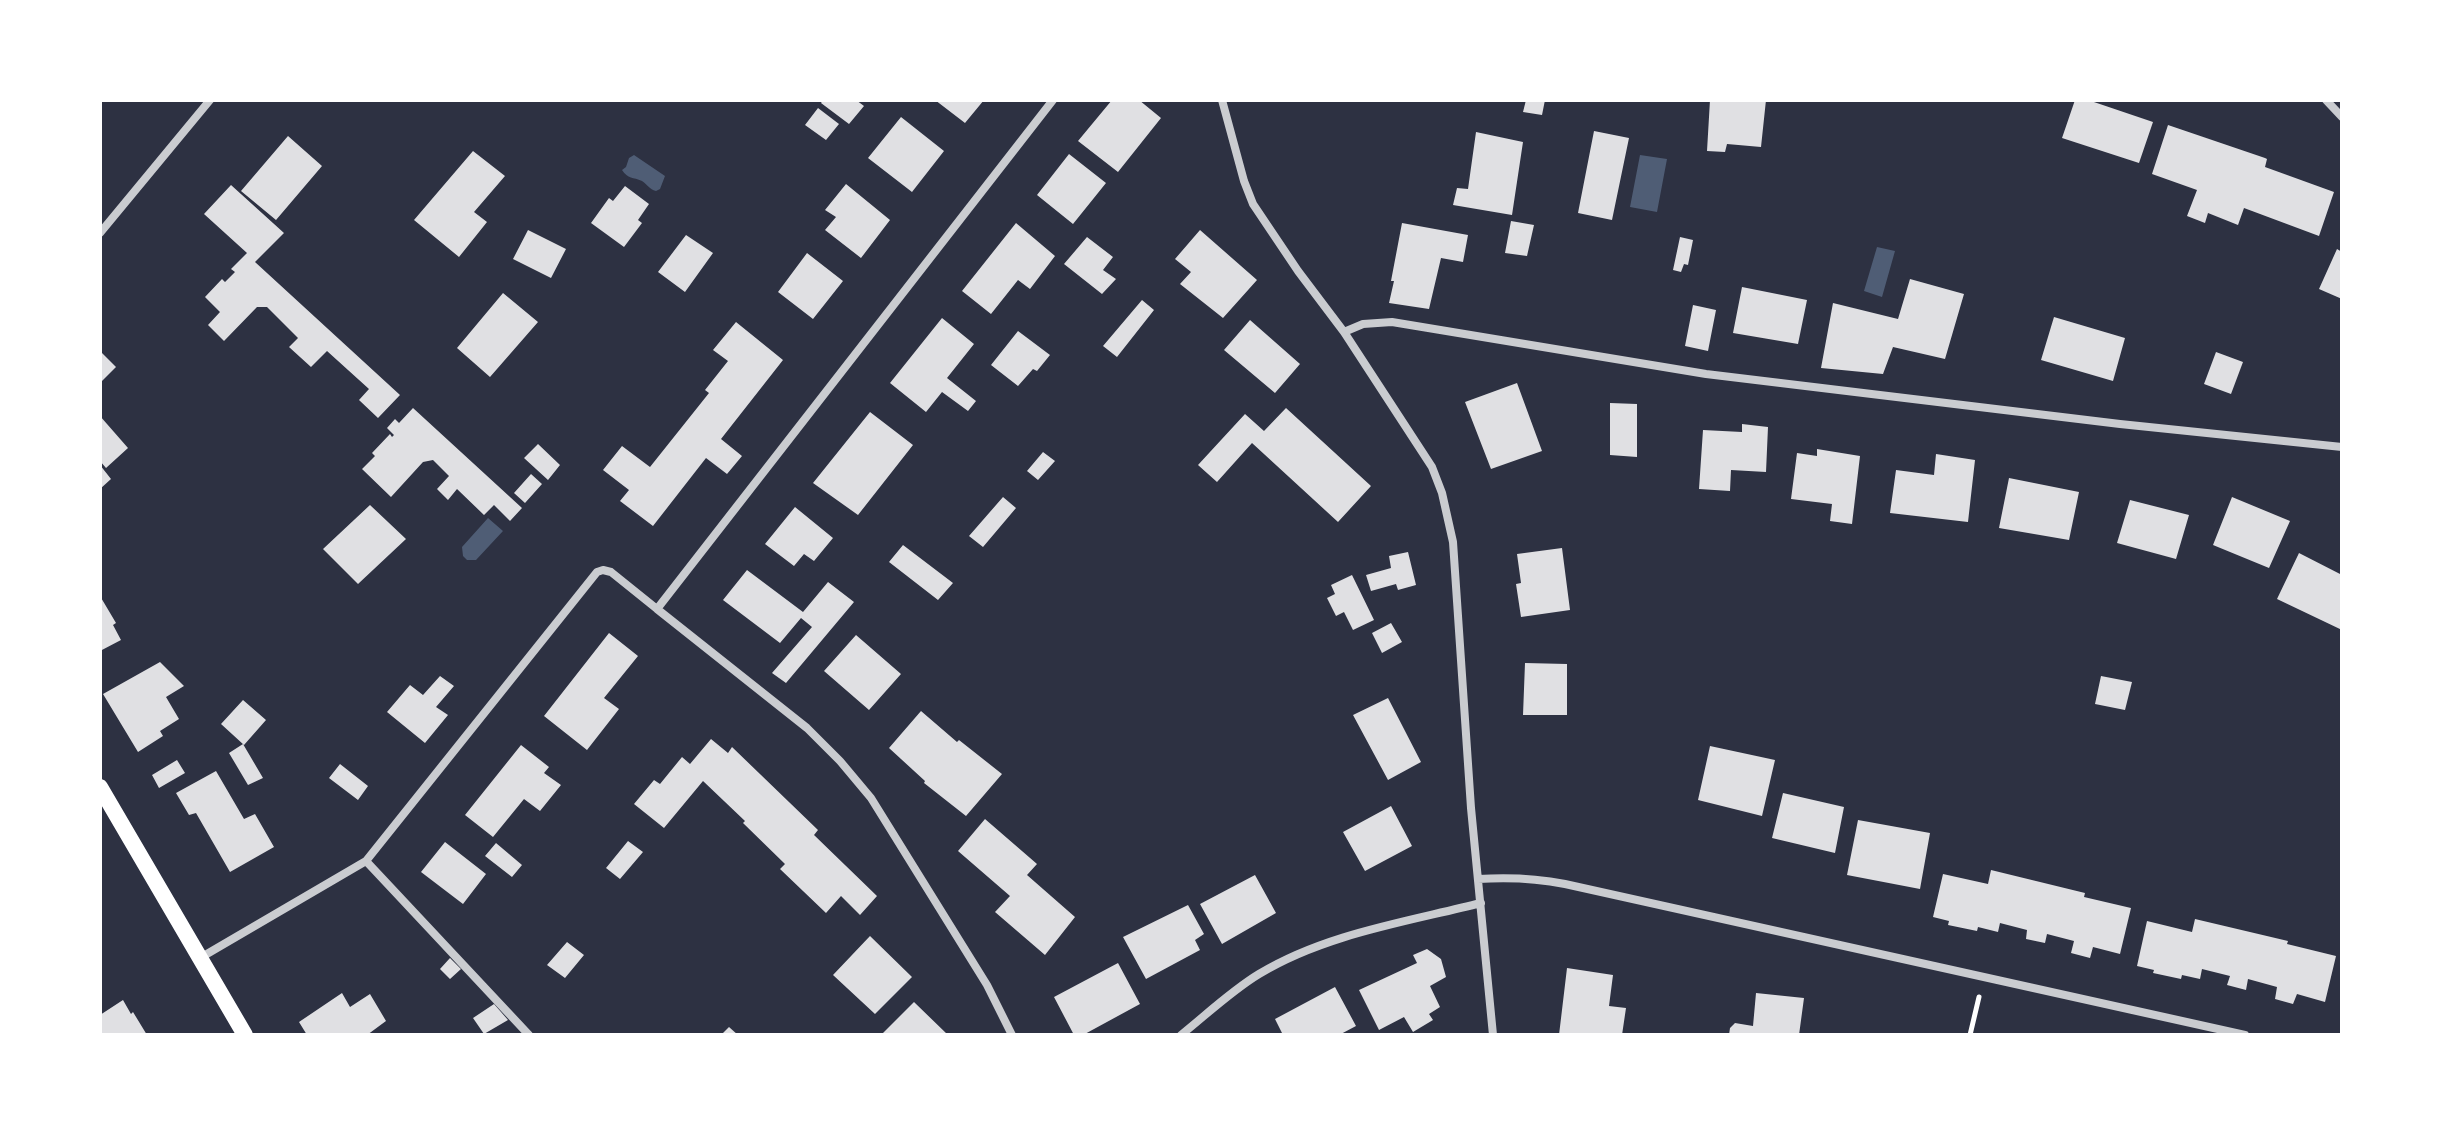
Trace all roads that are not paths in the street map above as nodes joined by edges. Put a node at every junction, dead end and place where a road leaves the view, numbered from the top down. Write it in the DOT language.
graph roads {
  1 [pos="210,100"];
  2 [pos="1053,100"];
  3 [pos="1222,100"];
  4 [pos="2326,100"];
  5 [pos="2342,117"];
  6 [pos="100,233"];
  7 [pos="1344,332"];
  8 [pos="2342,447"];
  9 [pos="657,609"];
  10 [pos="100,787"];
  11 [pos="366,861"];
  12 [pos="1478,879"];
  13 [pos="1481,903"];
  14 [pos="200,958"];
  15 [pos="245,1035"];
  16 [pos="529,1035"];
  17 [pos="1012,1035"];
  18 [pos="1181,1035"];
  19 [pos="1493,1035"];
  20 [pos="2245,1035"];
  1 -- 6 [label="street"];
  2 -- 9 [label="street"];
  3 -- 7 [label="street"];
  4 -- 5 [label="street"];
  7 -- 8 [label="street"];
  7 -- 12 [label="street"];
  9 -- 11 [label="street"];
  9 -- 17 [label="street"];
  10 -- 14 [label="main road"];
  11 -- 14 [label="street"];
  11 -- 16 [label="street"];
  12 -- 13 [label="street"];
  12 -- 20 [label="street"];
  13 -- 18 [label="street"];
  13 -- 19 [label="street"];
  14 -- 15 [label="main road"];
}
